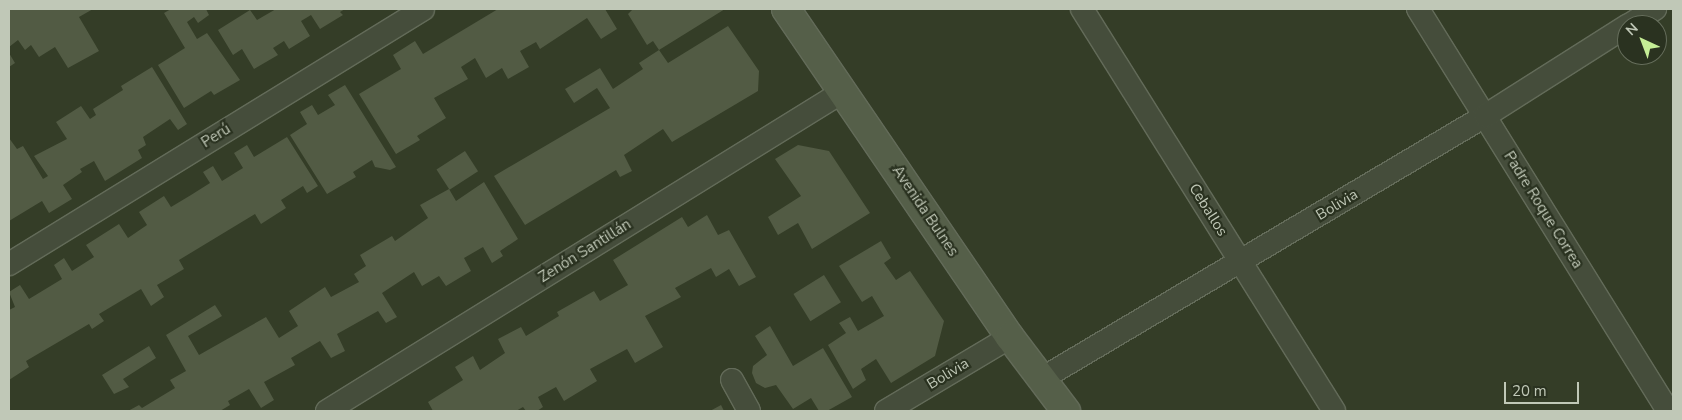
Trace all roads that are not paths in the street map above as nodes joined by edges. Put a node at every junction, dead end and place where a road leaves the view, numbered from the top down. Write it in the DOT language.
graph roads {
  1 [pos="422,9"];
  2 [pos="786,9"];
  3 [pos="1082,9"];
  4 [pos="1418,9"];
  5 [pos="1617,33"];
  6 [pos="844,91"];
  7 [pos="1485,116"];
  8 [pos="1241,262"];
  9 [pos="9,264"];
  10 [pos="1010,337"];
  11 [pos="1043,378"];
  12 [pos="732,380"];
  13 [pos="326,411"];
  14 [pos="749,411"];
  15 [pos="886,411"];
  16 [pos="1066,411"];
  17 [pos="1334,411"];
  18 [pos="1668,411"];
  1 -- 9 [label="street, Perú"];
  2 -- 6 [label="street, Avenida Bulnes"];
  3 -- 8 [label="street, Ceballos"];
  4 -- 7 [label="street, Padre Roque Correa"];
  5 -- 7 [label="street, Bolivia"];
  6 -- 10 [label="street, Avenida Bulnes"];
  6 -- 13 [label="street, Zenón Santillán"];
  7 -- 8 [label="street, Bolivia"];
  7 -- 18 [label="street, Padre Roque Correa"];
  8 -- 11 [label="street, Bolivia"];
  8 -- 17 [label="street, Ceballos"];
  10 -- 11 [label="street, Avenida Bulnes"];
  10 -- 15 [label="street, Bolivia"];
  11 -- 16 [label="street, Avenida Bulnes"];
  12 -- 14 [label="street"];
}
